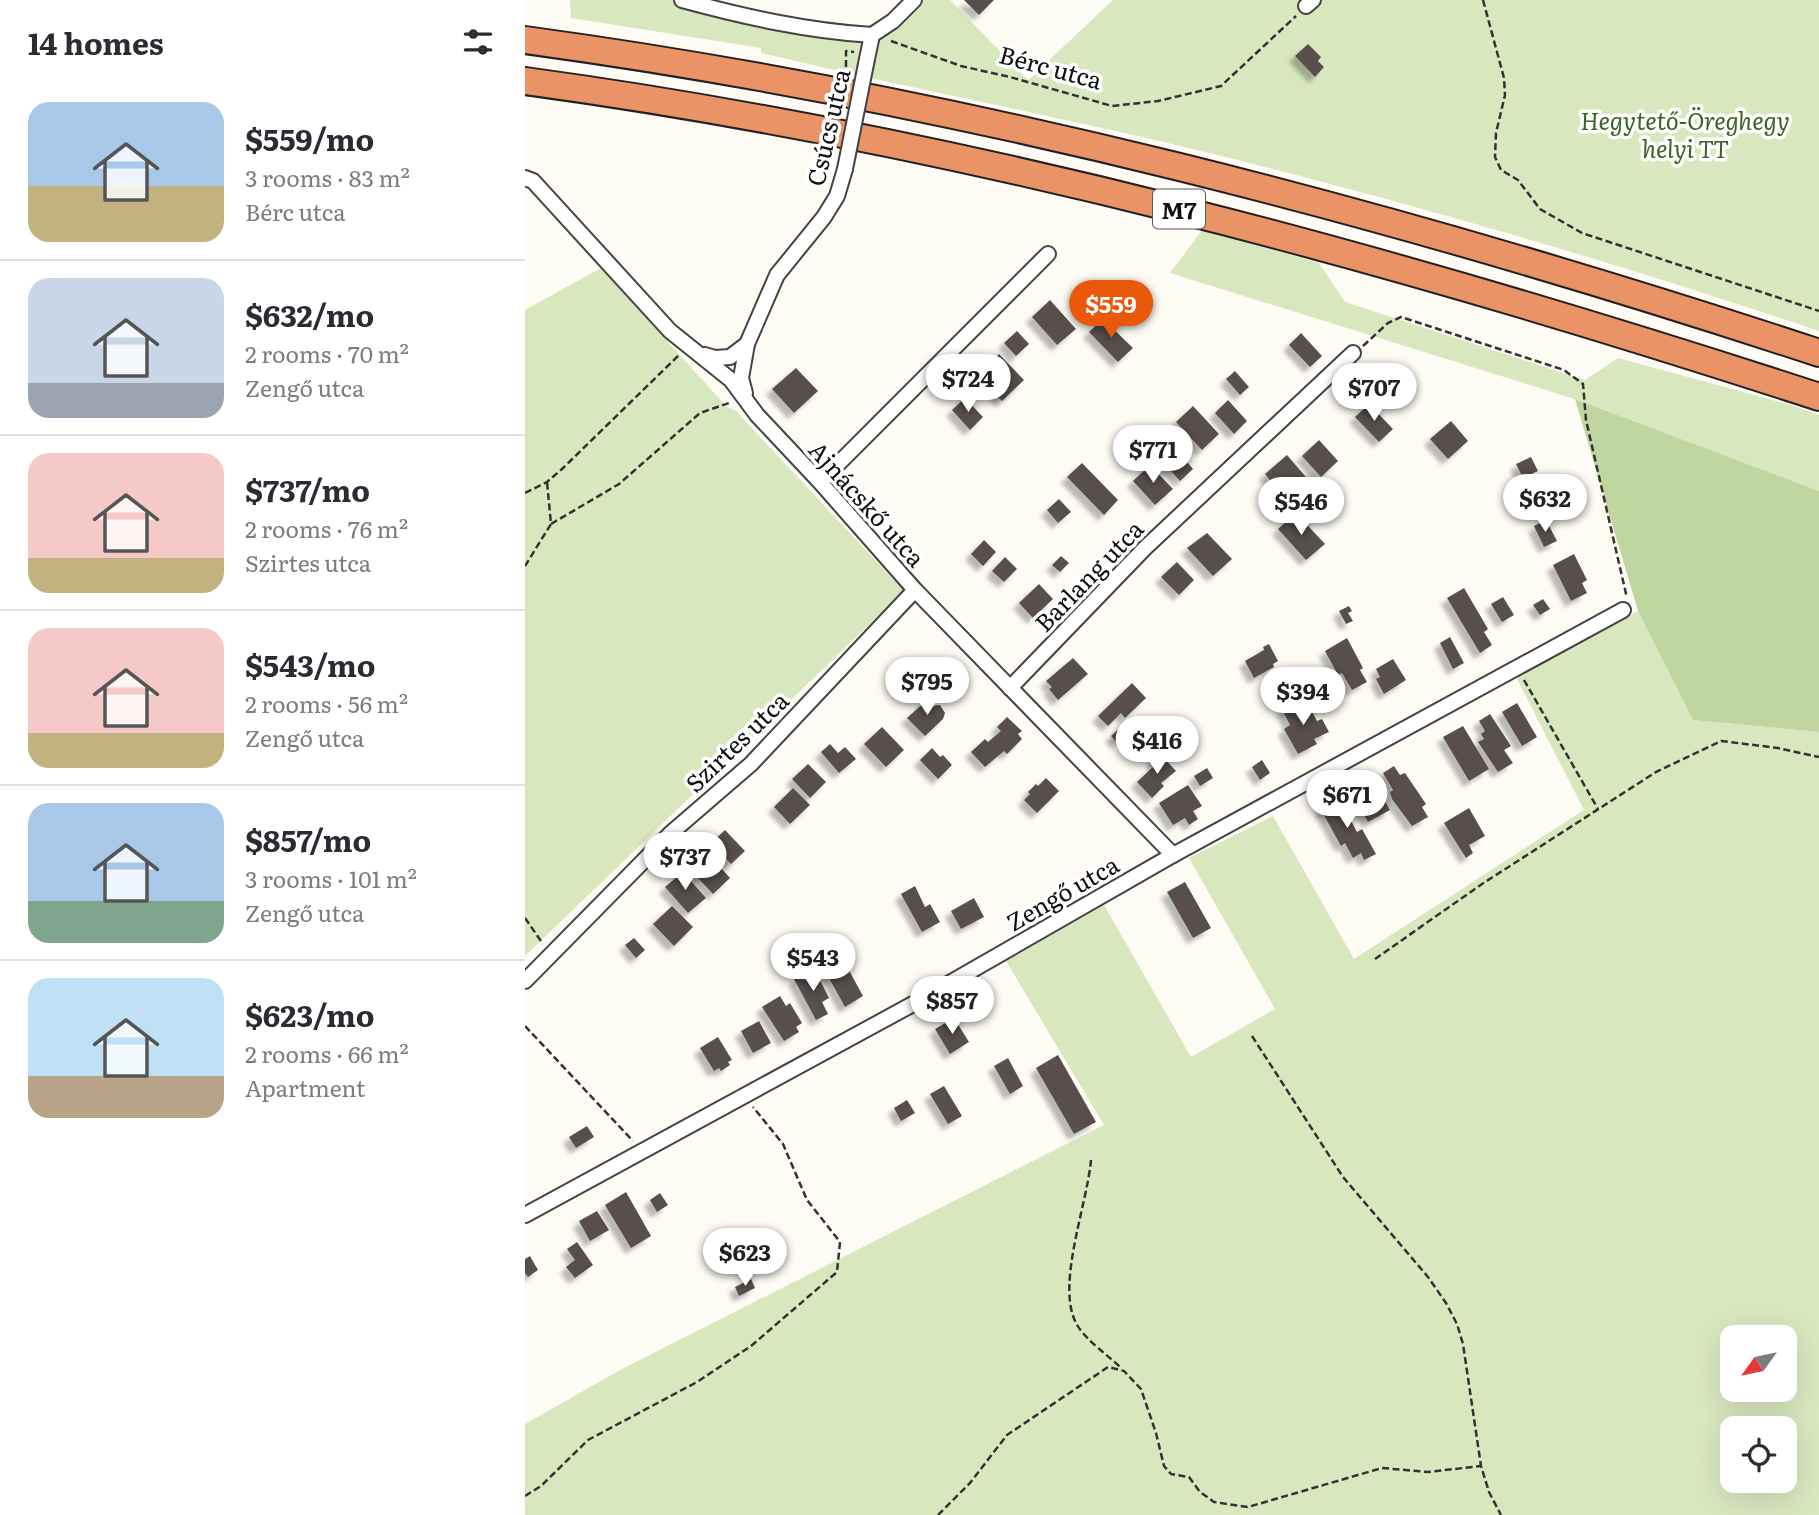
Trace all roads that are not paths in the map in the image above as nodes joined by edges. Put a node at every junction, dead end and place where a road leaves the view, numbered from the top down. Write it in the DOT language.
graph roads {
  1 [pos="682,0"];
  2 [pos="914,0"];
  3 [pos="872,35"];
  4 [pos="525,40"];
  5 [pos="525,81"];
  6 [pos="529,180"];
  7 [pos="1048,254"];
  8 [pos="747,344"];
  9 [pos="694,349"];
  10 [pos="1353,353"];
  11 [pos="1819,354"];
  12 [pos="1819,397"];
  13 [pos="746,398"];
  14 [pos="820,482"];
  15 [pos="915,590"];
  16 [pos="1623,610"];
  17 [pos="1010,688"];
  18 [pos="1173,855"];
  19 [pos="525,981"];
  20 [pos="525,1215"];
  1 -- 3 [label="street"];
  2 -- 3 [label="street"];
  3 -- 8 [label="street, Csúcs utca, bridge"];
  4 -- 11 [label="highway, M7"];
  5 -- 12 [label="highway, M7"];
  6 -- 9 [label="street, Ajnácskő utca"];
  7 -- 14 [label="street"];
  8 -- 9 [label="street"];
  8 -- 13 [label="street, Csúcs utca"];
  9 -- 13 [label="street, Ajnácskő utca"];
  10 -- 17 [label="street, Barlang utca"];
  13 -- 14 [label="street, Ajnácskő utca"];
  14 -- 15 [label="street, Ajnácskő utca"];
  15 -- 17 [label="street, Ajnácskő utca"];
  15 -- 19 [label="street, Szirtes utca"];
  16 -- 18 [label="street, Zengő utca"];
  17 -- 18 [label="street, Ajnácskő utca"];
  18 -- 20 [label="street, Zengő utca"];
}
